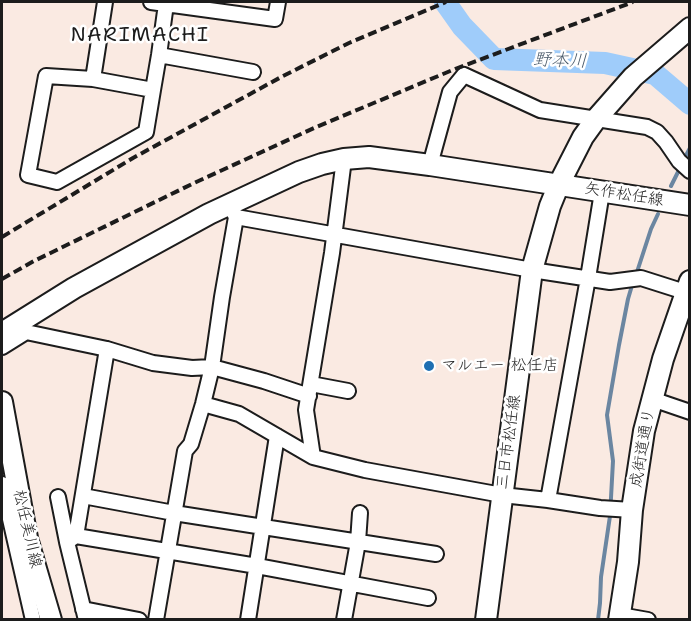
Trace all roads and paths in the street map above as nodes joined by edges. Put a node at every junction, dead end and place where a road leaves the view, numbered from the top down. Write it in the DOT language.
graph roads {
  1 [pos="105,2"];
  2 [pos="151,2"];
  3 [pos="278,2"];
  4 [pos="166,4"];
  5 [pos="690,28"];
  6 [pos="159,55"];
  7 [pos="253,72"];
  8 [pos="93,79"];
  9 [pos="153,90"];
  10 [pos="596,119"];
  11 [pos="344,159"];
  12 [pos="430,165"];
  13 [pos="685,167"];
  14 [pos="559,184"];
  15 [pos="602,192"];
  16 [pos="690,205"];
  17 [pos="233,211"];
  18 [pos="335,234"];
  19 [pos="532,270"];
  20 [pos="588,278"];
  21 [pos="688,286"];
  22 [pos="2,333"];
  23 [pos="2,346"];
  24 [pos="107,349"];
  25 [pos="212,367"];
  26 [pos="310,390"];
  27 [pos="348,391"];
  28 [pos="652,399"];
  29 [pos="2,402"];
  30 [pos="203,404"];
  31 [pos="690,412"];
  32 [pos="277,436"];
  33 [pos="313,457"];
  34 [pos="2,484"];
  35 [pos="502,495"];
  36 [pos="83,496"];
  37 [pos="58,497"];
  38 [pos="548,500"];
  39 [pos="617,509"];
  40 [pos="174,513"];
  41 [pos="360,513"];
  42 [pos="263,527"];
  43 [pos="71,539"];
  44 [pos="358,542"];
  45 [pos="168,551"];
  46 [pos="436,554"];
  47 [pos="256,566"];
  48 [pos="350,584"];
  49 [pos="428,598"];
  50 [pos="85,614"];
  51 [pos="620,617"];
  52 [pos="33,620"];
  53 [pos="51,620"];
  54 [pos="139,620"];
  55 [pos="156,620"];
  56 [pos="248,620"];
  57 [pos="344,620"];
  58 [pos="486,620"];
  59 [pos="648,620"];
  1 -- 8 [label="street"];
  2 -- 4 [label="street"];
  3 -- 4 [label="street"];
  4 -- 6 [label="street"];
  5 -- 10 [label="main road, 三日市松任線"];
  6 -- 7 [label="street"];
  6 -- 9 [label="street"];
  8 -- 9 [label="street"];
  8 -- 9 [label="street"];
  10 -- 12 [label="street"];
  10 -- 13 [label="street"];
  10 -- 14 [label="main road, 三日市松任線"];
  11 -- 12 [label="main road, 矢作松任線"];
  11 -- 17 [label="main road, 矢作松任線"];
  11 -- 18 [label="street"];
  12 -- 14 [label="main road, 矢作松任線"];
  14 -- 15 [label="main road, 矢作松任線"];
  14 -- 19 [label="main road, 三日市松任線"];
  15 -- 16 [label="main road, 矢作松任線"];
  15 -- 20 [label="street"];
  17 -- 18 [label="street"];
  17 -- 22 [label="main road, 矢作松任線"];
  17 -- 25 [label="street"];
  18 -- 19 [label="street"];
  18 -- 26 [label="street"];
  19 -- 20 [label="street"];
  19 -- 35 [label="main road, 三日市松任線"];
  20 -- 21 [label="street"];
  20 -- 38 [label="street"];
  21 -- 28 [label="main road, 成街道通り"];
  23 -- 24 [label="street"];
  24 -- 25 [label="street"];
  24 -- 36 [label="street"];
  25 -- 26 [label="street"];
  25 -- 30 [label="street"];
  26 -- 27 [label="street"];
  26 -- 33 [label="street"];
  28 -- 31 [label="street"];
  28 -- 39 [label="main road, 成街道通り"];
  29 -- 53 [label="main road, 松任美川線"];
  30 -- 32 [label="street"];
  30 -- 40 [label="street"];
  32 -- 33 [label="street"];
  32 -- 42 [label="street"];
  33 -- 35 [label="street"];
  34 -- 52 [label="street"];
  35 -- 38 [label="street"];
  35 -- 58 [label="main road, 三日市松任線"];
  36 -- 40 [label="street"];
  36 -- 43 [label="street"];
  37 -- 43 [label="street"];
  38 -- 39 [label="street"];
  39 -- 51 [label="main road, 成街道通り"];
  40 -- 42 [label="street"];
  40 -- 45 [label="street"];
  41 -- 44 [label="street"];
  42 -- 44 [label="street"];
  42 -- 47 [label="street"];
  43 -- 45 [label="street"];
  43 -- 50 [label="street"];
  44 -- 46 [label="street"];
  44 -- 48 [label="street"];
  45 -- 47 [label="street"];
  45 -- 55 [label="street"];
  47 -- 48 [label="street"];
  47 -- 56 [label="street"];
  48 -- 49 [label="street"];
  48 -- 57 [label="street"];
  50 -- 54 [label="street"];
  51 -- 59 [label="street"];
}
